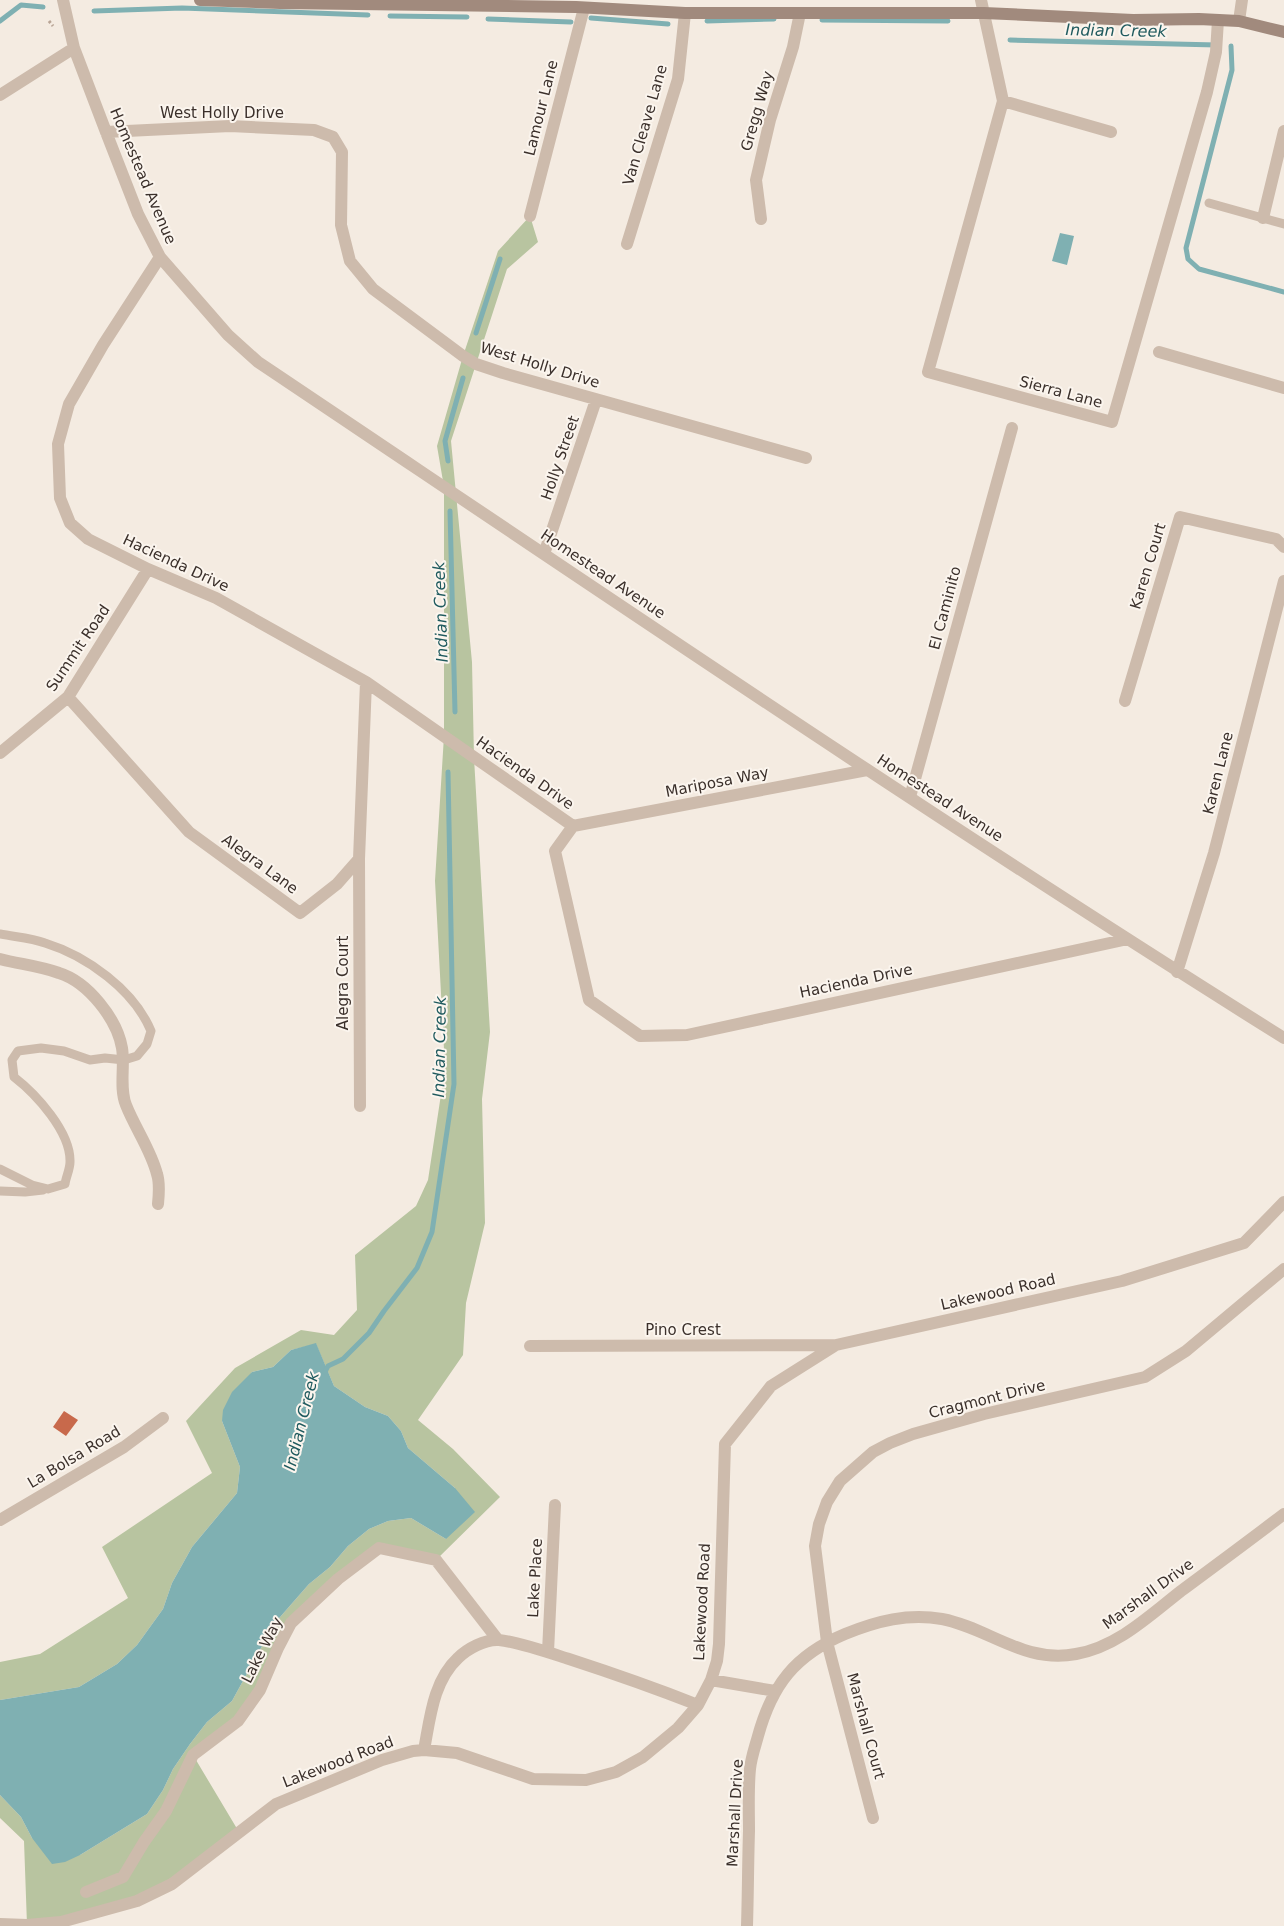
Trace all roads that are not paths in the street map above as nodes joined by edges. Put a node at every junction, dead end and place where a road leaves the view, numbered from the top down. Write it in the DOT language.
graph roads {
  1 [pos="63,0"];
  2 [pos="200,0"];
  3 [pos="981,0"];
  4 [pos="1242,0"];
  5 [pos="579,5"];
  6 [pos="685,13"];
  7 [pos="800,13"];
  8 [pos="984,13"];
  9 [pos="1218,20"];
  10 [pos="1239,21"];
  11 [pos="1284,32"];
  12 [pos="74,48"];
  13 [pos="0,95"];
  14 [pos="1003,101"];
  15 [pos="1284,131"];
  16 [pos="106,132"];
  17 [pos="1111,132"];
  18 [pos="1209,202"];
  19 [pos="530,216"];
  20 [pos="1263,218"];
  21 [pos="761,219"];
  22 [pos="1284,224"];
  23 [pos="627,244"];
  24 [pos="160,257"];
  25 [pos="1158,352"];
  26 [pos="1284,388"];
  27 [pos="596,400"];
  28 [pos="1012,428"];
  29 [pos="806,458"];
  30 [pos="1284,547"];
  31 [pos="544,554"];
  32 [pos="148,570"];
  33 [pos="1284,581"];
  34 [pos="366,682"];
  35 [pos="68,697"];
  36 [pos="1125,701"];
  37 [pos="0,753"];
  38 [pos="867,770"];
  39 [pos="910,797"];
  40 [pos="573,826"];
  41 [pos="359,859"];
  42 [pos="0,934"];
  43 [pos="1128,939"];
  44 [pos="0,960"];
  45 [pos="1177,972"];
  46 [pos="1284,1038"];
  47 [pos="124,1060"];
  48 [pos="360,1106"];
  49 [pos="0,1169"];
  50 [pos="48,1189"];
  51 [pos="0,1192"];
  52 [pos="1284,1202"];
  53 [pos="158,1204"];
  54 [pos="1284,1269"];
  55 [pos="836,1345"];
  56 [pos="530,1346"];
  57 [pos="163,1418"];
  58 [pos="555,1505"];
  59 [pos="1284,1514"];
  60 [pos="0,1520"];
  61 [pos="498,1640"];
  62 [pos="827,1642"];
  63 [pos="548,1652"];
  64 [pos="711,1680"];
  65 [pos="775,1691"];
  66 [pos="698,1705"];
  67 [pos="424,1750"];
  68 [pos="873,1818"];
  69 [pos="86,1892"];
  70 [pos="0,1924"];
  71 [pos="747,1926"];
  1 -- 12 [label="street, Homestead Avenue"];
  2 -- 5 [label="street"];
  3 -- 8 [label="street, Sierra Lane"];
  4 -- 10 [label="street"];
  5 -- 6 [label="street"];
  5 -- 19 [label="street, Lamour Lane"];
  6 -- 7 [label="street"];
  6 -- 23 [label="street, Van Cleave Lane"];
  7 -- 8 [label="street"];
  7 -- 21 [label="street, Gregg Way"];
  8 -- 9 [label="street"];
  8 -- 14 [label="street, Sierra Lane"];
  9 -- 10 [label="street"];
  9 -- 14 [label="street, Sierra Lane"];
  10 -- 11 [label="street"];
  12 -- 13 [label="street"];
  12 -- 16 [label="street, Homestead Avenue"];
  14 -- 17 [label="street"];
  15 -- 20 [label="street"];
  16 -- 24 [label="street, Homestead Avenue"];
  16 -- 27 [label="street, West Holly Drive"];
  18 -- 20 [label="lane"];
  20 -- 22 [label="lane"];
  24 -- 31 [label="street, Homestead Avenue"];
  24 -- 32 [label="street, Hacienda Drive"];
  25 -- 26 [label="street"];
  27 -- 29 [label="street, West Holly Drive"];
  27 -- 31 [label="street, Holly Street"];
  28 -- 39 [label="street, El Caminito"];
  30 -- 36 [label="street, Karen Court"];
  31 -- 38 [label="street, Homestead Avenue"];
  32 -- 34 [label="street, Hacienda Drive"];
  32 -- 35 [label="street, Summit Road"];
  33 -- 45 [label="street, Karen Lane"];
  34 -- 40 [label="street, Hacienda Drive"];
  34 -- 41 [label="street"];
  35 -- 37 [label="street, Summit Road"];
  35 -- 41 [label="street, Alegra Lane"];
  38 -- 39 [label="street, Homestead Avenue"];
  38 -- 40 [label="street, Mariposa Way"];
  39 -- 43 [label="street, Homestead Avenue"];
  40 -- 43 [label="street, Hacienda Drive"];
  41 -- 48 [label="street, Alegra Court"];
  42 -- 47 [label="lane"];
  43 -- 45 [label="street, Homestead Avenue"];
  44 -- 47 [label="street"];
  45 -- 46 [label="street, Homestead Avenue"];
  47 -- 50 [label="lane"];
  47 -- 53 [label="street"];
  49 -- 50 [label="lane"];
  50 -- 51 [label="lane"];
  52 -- 55 [label="street, Lakewood Road"];
  54 -- 62 [label="street, Cragmont Drive"];
  55 -- 56 [label="street, Pino Crest"];
  55 -- 64 [label="street, Lakewood Road"];
  57 -- 60 [label="street, La Bolsa Road"];
  58 -- 63 [label="street, Lake Place"];
  59 -- 62 [label="street, Marshall Drive"];
  61 -- 63 [label="street"];
  61 -- 67 [label="street"];
  61 -- 69 [label="street, Lake Way"];
  62 -- 65 [label="street, Marshall Drive"];
  62 -- 68 [label="street, Marshall Court"];
  63 -- 66 [label="street"];
  64 -- 65 [label="street"];
  64 -- 66 [label="street, Lakewood Road"];
  65 -- 71 [label="street, Marshall Drive"];
  66 -- 67 [label="street, Lakewood Road"];
  67 -- 70 [label="street, Lakewood Road"];
}
